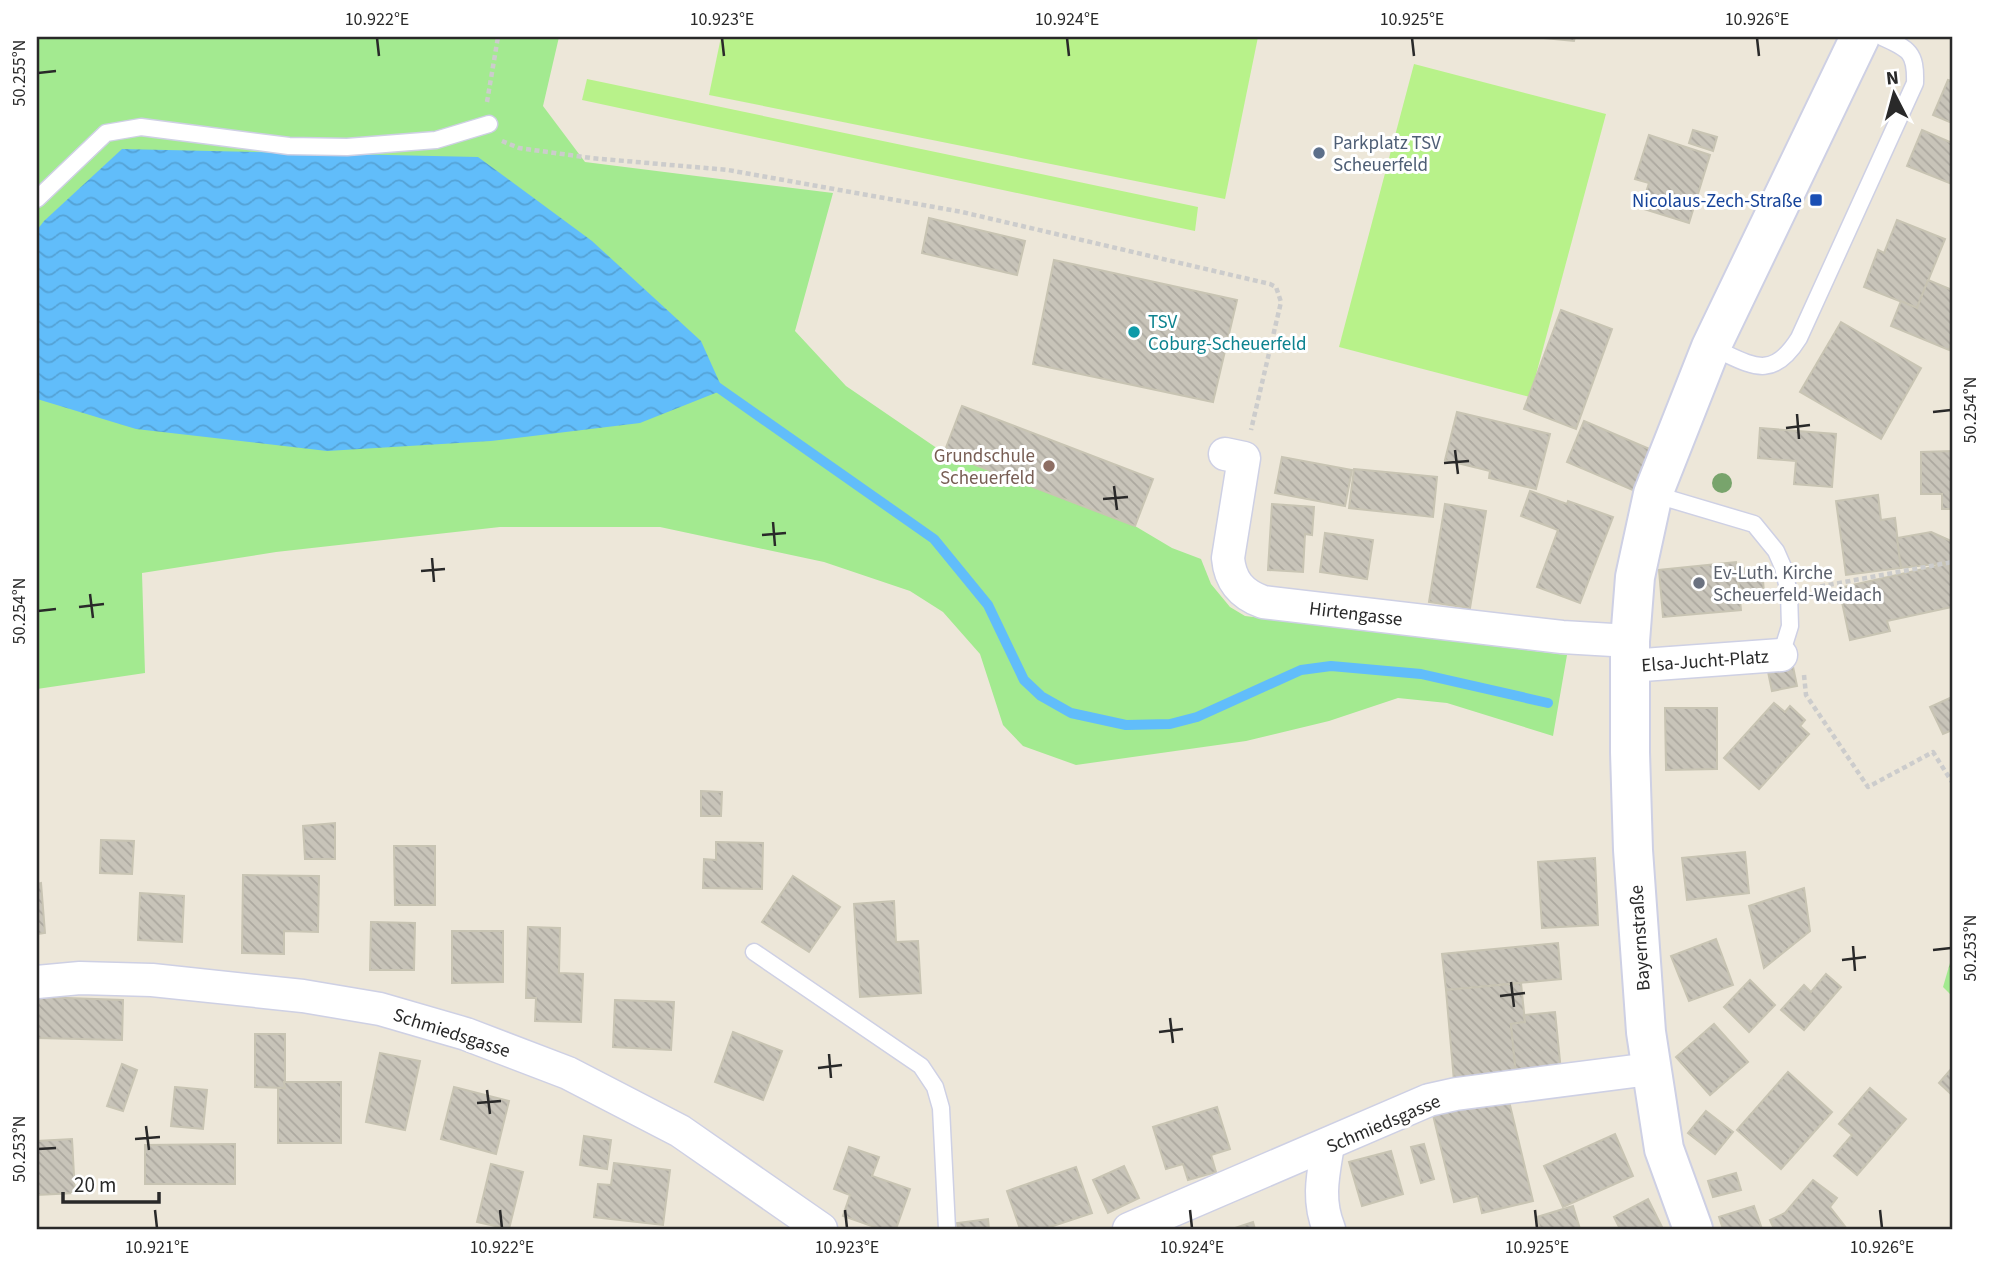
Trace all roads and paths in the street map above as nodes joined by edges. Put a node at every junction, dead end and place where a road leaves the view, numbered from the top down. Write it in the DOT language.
graph roads {
  1 [pos="498,37"];
  2 [pos="1860,37"];
  3 [pos="1882,37"];
  4 [pos="489,124"];
  5 [pos="37,199"];
  6 [pos="1711,347"];
  7 [pos="1234,456"];
  8 [pos="1653,494"];
  9 [pos="1952,562"];
  10 [pos="1789,593"];
  11 [pos="1629,653"];
  12 [pos="1792,661"];
  13 [pos="1952,782"];
  14 [pos="754,951"];
  15 [pos="37,982"];
  16 [pos="1650,1069"];
  17 [pos="1328,1145"];
  18 [pos="821,1229"];
  19 [pos="947,1229"];
  20 [pos="1129,1229"];
  21 [pos="1329,1229"];
  22 [pos="1693,1229"];
  1 -- 4 [label="path"];
  2 -- 6 [label="street"];
  3 -- 6 [label="lane"];
  4 -- 5 [label="lane"];
  4 -- 7 [label="path"];
  6 -- 8 [label="street"];
  7 -- 11 [label="street, Hirtengasse"];
  8 -- 10 [label="lane"];
  8 -- 11 [label="street"];
  9 -- 10 [label="path"];
  10 -- 12 [label="lane"];
  11 -- 12 [label="street, Elsa-Jucht-Platz"];
  11 -- 16 [label="street, Bayernstraße"];
  12 -- 13 [label="path"];
  14 -- 19 [label="lane"];
  15 -- 18 [label="street, Schmiedsgasse"];
  16 -- 17 [label="street, Schmiedsgasse"];
  16 -- 22 [label="street, Bayernstraße"];
  17 -- 20 [label="street, Schmiedsgasse"];
  17 -- 21 [label="street"];
}
